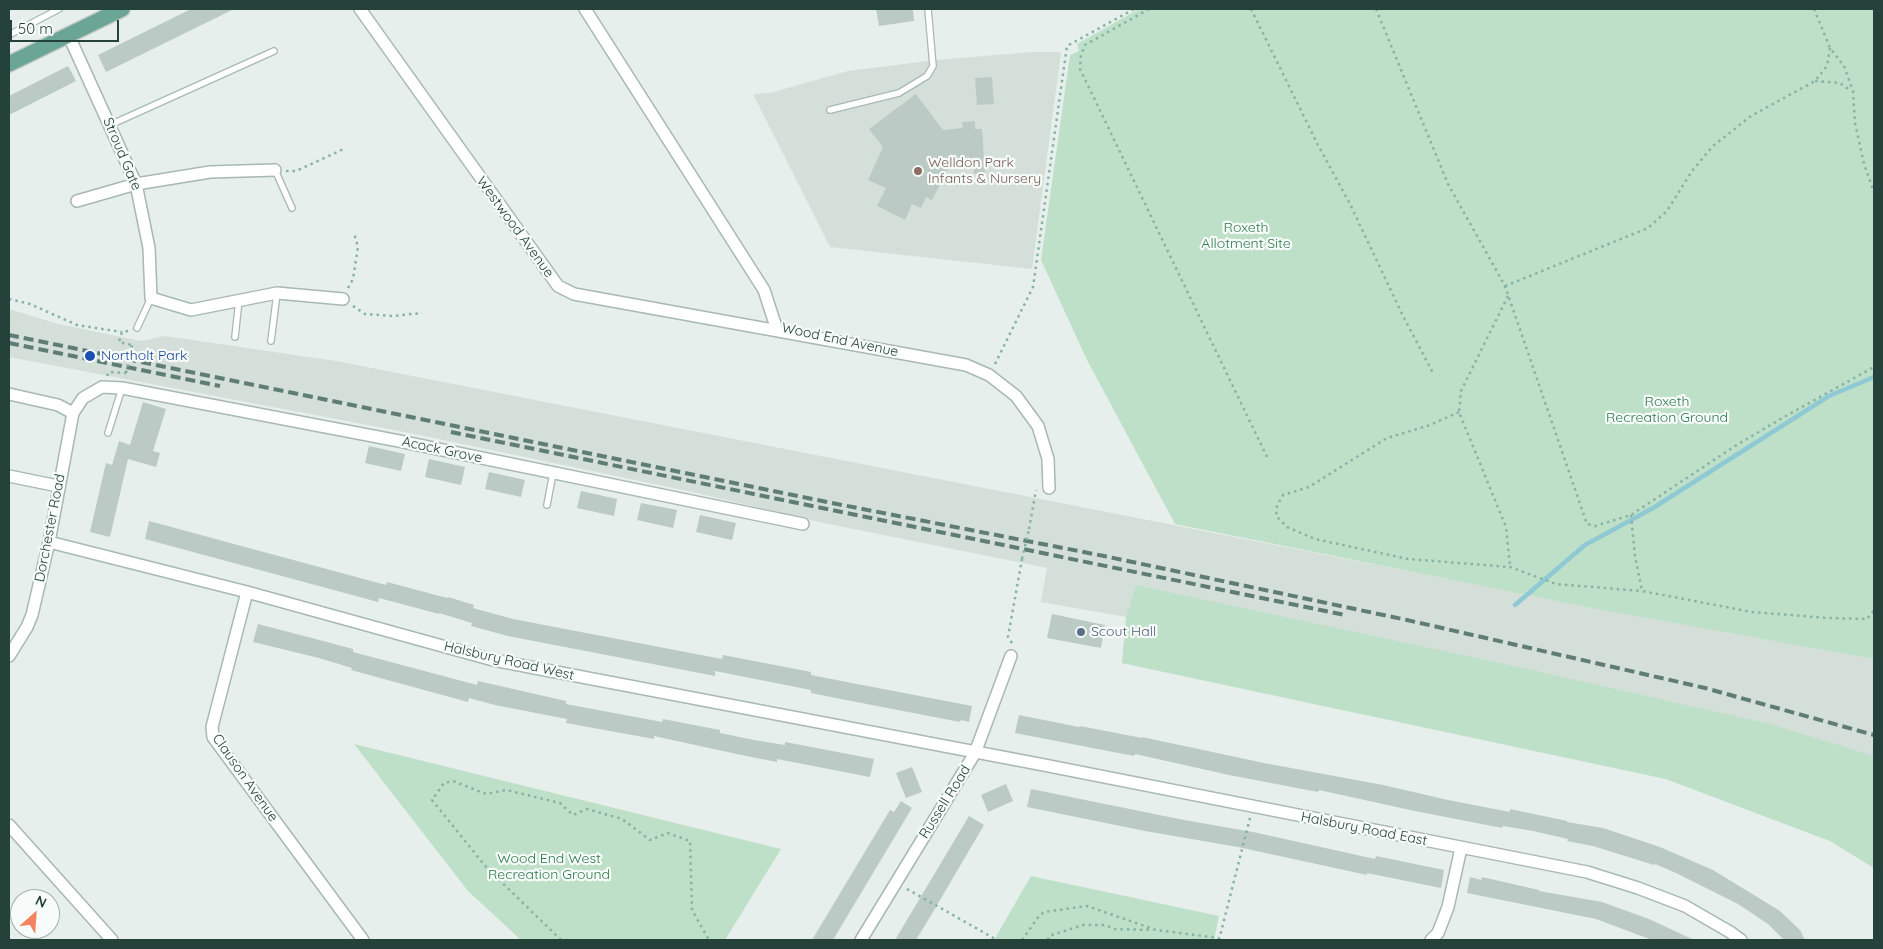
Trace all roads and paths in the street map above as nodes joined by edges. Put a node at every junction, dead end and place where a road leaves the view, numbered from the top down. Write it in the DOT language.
graph roads {
  1 [pos="59,9"];
  2 [pos="122,9"];
  3 [pos="360,9"];
  4 [pos="586,9"];
  5 [pos="928,9"];
  6 [pos="1134,9"];
  7 [pos="1149,9"];
  8 [pos="1251,9"];
  9 [pos="1376,9"];
  10 [pos="1814,9"];
  11 [pos="68,34"];
  12 [pos="9,35"];
  13 [pos="1830,48"];
  14 [pos="274,51"];
  15 [pos="9,64"];
  16 [pos="1816,81"];
  17 [pos="1853,92"];
  18 [pos="830,110"];
  19 [pos="110,125"];
  20 [pos="346,148"];
  21 [pos="275,170"];
  22 [pos="136,184"];
  23 [pos="1874,192"];
  24 [pos="77,201"];
  25 [pos="292,208"];
  26 [pos="354,233"];
  27 [pos="1504,286"];
  28 [pos="277,293"];
  29 [pos="1508,296"];
  30 [pos="150,298"];
  31 [pos="9,299"];
  32 [pos="342,299"];
  33 [pos="239,300"];
  34 [pos="422,313"];
  35 [pos="138,328"];
  36 [pos="777,330"];
  37 [pos="122,332"];
  38 [pos="236,337"];
  39 [pos="271,341"];
  40 [pos="1874,366"];
  41 [pos="109,372"];
  42 [pos="1433,373"];
  43 [pos="989,375"];
  44 [pos="122,388"];
  45 [pos="9,394"];
  46 [pos="83,398"];
  47 [pos="73,412"];
  48 [pos="1459,412"];
  49 [pos="108,433"];
  50 [pos="1268,459"];
  51 [pos="553,473"];
  52 [pos="9,476"];
  53 [pos="58,486"];
  54 [pos="1049,488"];
  55 [pos="547,505"];
  56 [pos="1631,514"];
  57 [pos="802,524"];
  58 [pos="48,542"];
  59 [pos="1510,567"];
  60 [pos="1642,591"];
  61 [pos="247,592"];
  62 [pos="1874,610"];
  63 [pos="1012,651"];
  64 [pos="9,656"];
  65 [pos="975,753"];
  66 [pos="1253,807"];
  67 [pos="9,825"];
  68 [pos="1461,848"];
  69 [pos="895,882"];
  70 [pos="1156,930"];
  71 [pos="1219,939"];
  72 [pos="112,940"];
  73 [pos="364,940"];
  74 [pos="561,940"];
  75 [pos="709,940"];
  76 [pos="861,940"];
  77 [pos="997,940"];
  78 [pos="1022,940"];
  79 [pos="1048,940"];
  80 [pos="1431,940"];
  81 [pos="1742,940"];
  1 -- 12 [label="lane"];
  2 -- 11 [label="main road"];
  3 -- 36 [label="street, Westwood Avenue"];
  4 -- 36 [label="street, Wood End Avenue"];
  5 -- 18 [label="lane"];
  6 -- 43 [label="path"];
  7 -- 50 [label="path"];
  8 -- 42 [label="path"];
  9 -- 27 [label="path"];
  10 -- 13 [label="path"];
  11 -- 15 [label="main road"];
  11 -- 19 [label="street, Stroud Gate"];
  13 -- 16 [label="path"];
  13 -- 17 [label="path"];
  14 -- 19 [label="lane"];
  16 -- 17 [label="path"];
  16 -- 27 [label="path"];
  17 -- 23 [label="path"];
  19 -- 22 [label="street, Stroud Gate"];
  20 -- 21 [label="path"];
  21 -- 22 [label="street"];
  21 -- 25 [label="lane"];
  22 -- 24 [label="street"];
  22 -- 30 [label="street, Stroud Gate"];
  26 -- 32 [label="path"];
  27 -- 29 [label="path"];
  28 -- 32 [label="street"];
  28 -- 33 [label="street"];
  28 -- 39 [label="lane"];
  29 -- 48 [label="path"];
  29 -- 56 [label="path"];
  30 -- 33 [label="street"];
  30 -- 35 [label="lane"];
  31 -- 37 [label="path"];
  32 -- 34 [label="path"];
  33 -- 38 [label="lane"];
  35 -- 37 [label="path"];
  36 -- 43 [label="street, Wood End Avenue"];
  37 -- 41 [label="path, bridge"];
  40 -- 56 [label="path"];
  43 -- 54 [label="street, Wood End Avenue"];
  44 -- 46 [label="street, Acock Grove"];
  44 -- 49 [label="lane"];
  44 -- 51 [label="street, Acock Grove"];
  45 -- 47 [label="street"];
  46 -- 47 [label="street, Dorchester Road"];
  47 -- 53 [label="street, Dorchester Road"];
  48 -- 59 [label="path"];
  48 -- 59 [label="path"];
  51 -- 55 [label="lane"];
  51 -- 57 [label="street, Acock Grove"];
  52 -- 53 [label="street"];
  53 -- 58 [label="street, Dorchester Road"];
  54 -- 63 [label="path, bridge"];
  56 -- 60 [label="path"];
  58 -- 61 [label="street, Halsbury Road West"];
  58 -- 64 [label="street, Dorchester Road"];
  59 -- 60 [label="path"];
  60 -- 62 [label="path"];
  61 -- 65 [label="street, Halsbury Road West"];
  61 -- 73 [label="street, Clauson Avenue"];
  63 -- 65 [label="street, Russell Road"];
  65 -- 66 [label="street, Halsbury Road East"];
  65 -- 69 [label="street, Russell Road"];
  66 -- 68 [label="street, Halsbury Road East"];
  66 -- 71 [label="path"];
  67 -- 72 [label="street"];
  68 -- 80 [label="street"];
  68 -- 81 [label="street, Halsbury Road East"];
  69 -- 76 [label="street, Russell Road"];
  69 -- 77 [label="path"];
  70 -- 71 [label="path"];
  70 -- 78 [label="path"];
  70 -- 79 [label="path"];
  74 -- 75 [label="path"];
}
